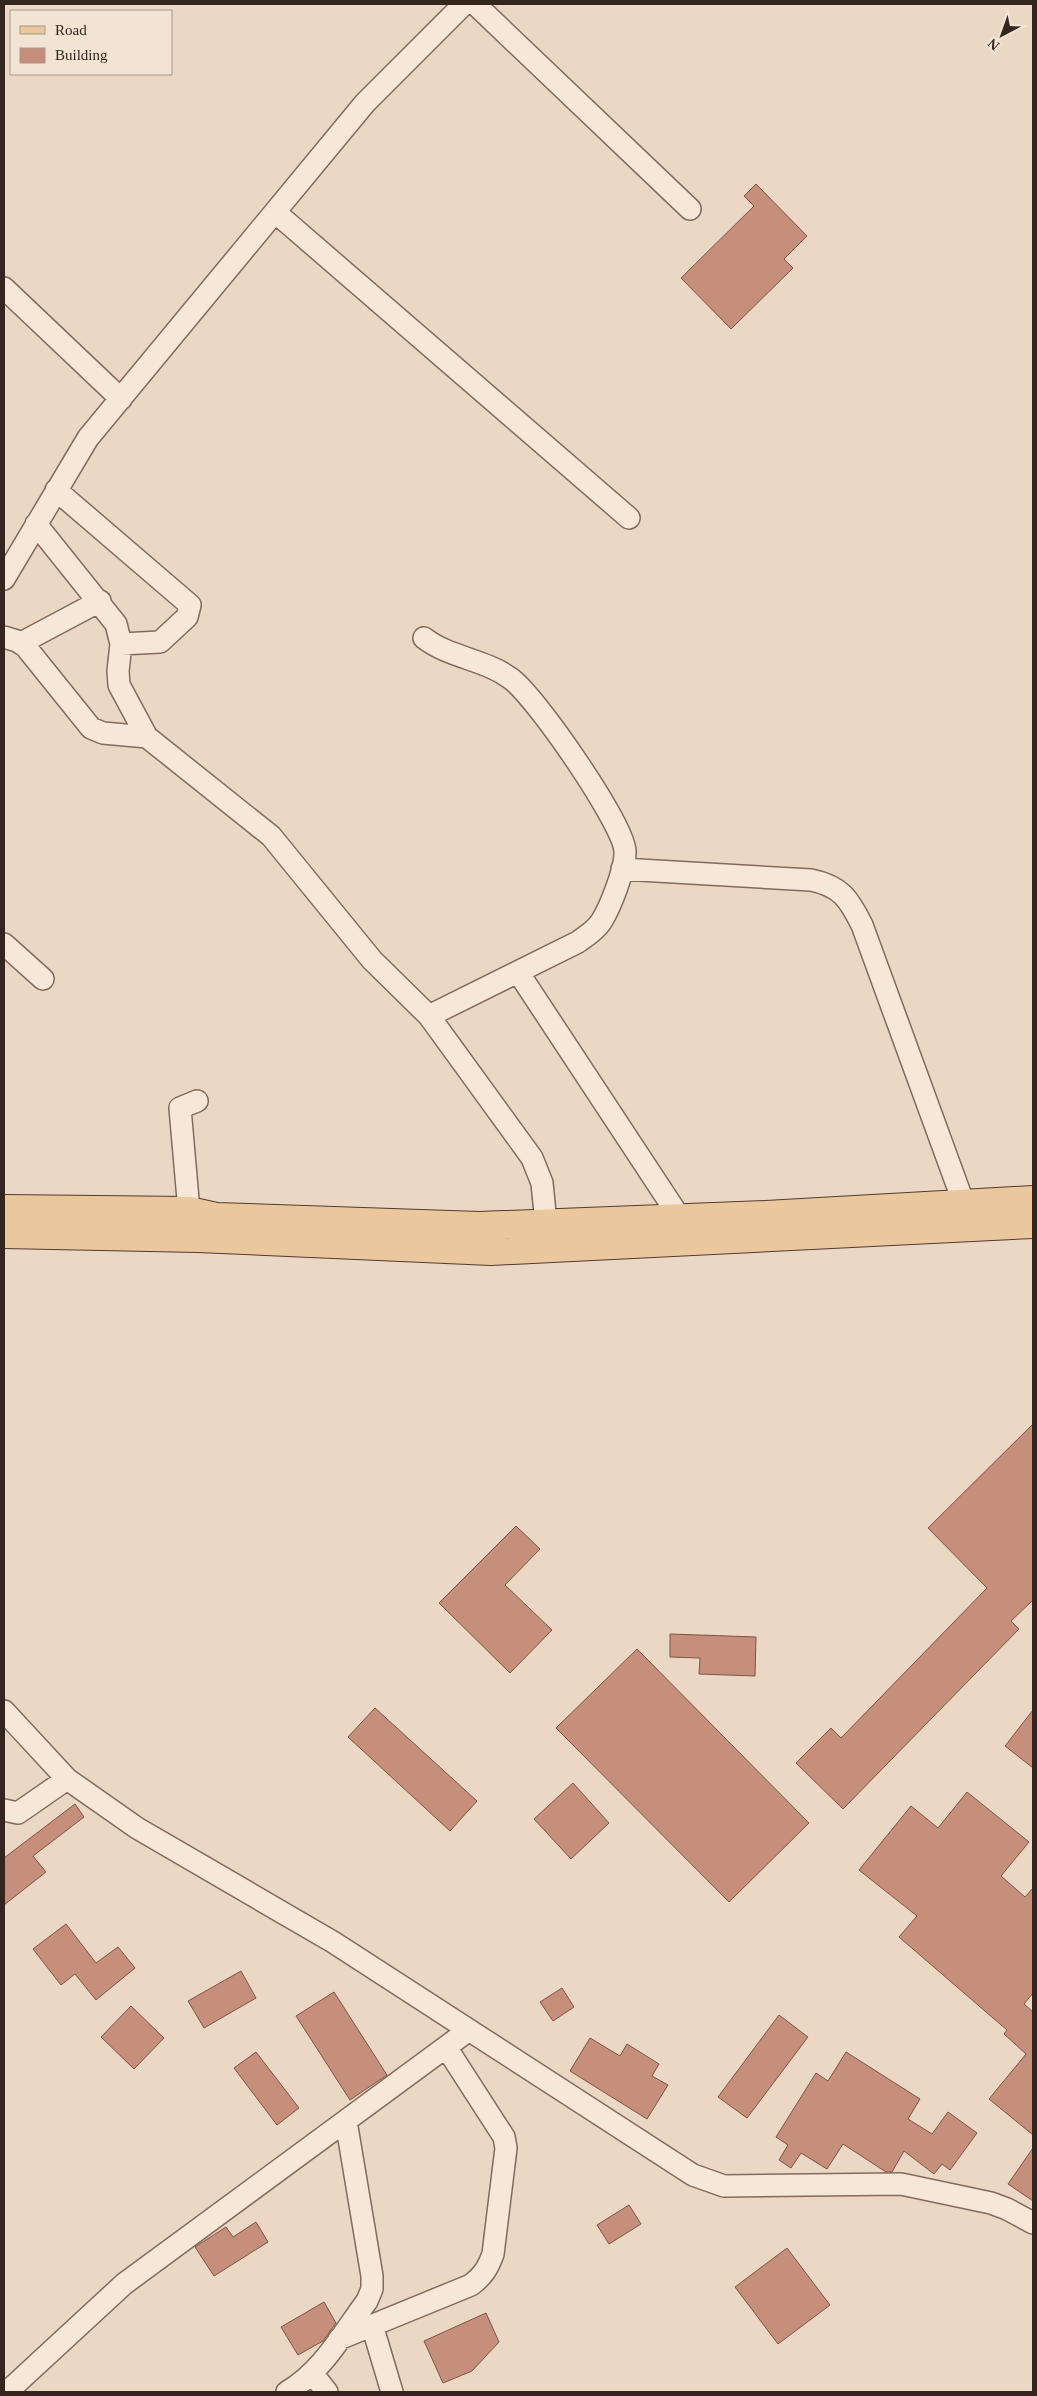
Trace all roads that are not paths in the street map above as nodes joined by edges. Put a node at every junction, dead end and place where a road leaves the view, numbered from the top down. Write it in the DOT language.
graph roads {
  1 [pos="464,4"];
  2 [pos="476,4"];
  3 [pos="690,209"];
  4 [pos="275,212"];
  5 [pos="4,288"];
  6 [pos="120,399"];
  7 [pos="56,490"];
  8 [pos="629,518"];
  9 [pos="36,524"];
  10 [pos="4,580"];
  11 [pos="100,601"];
  12 [pos="424,638"];
  13 [pos="13,640"];
  14 [pos="121,644"];
  15 [pos="147,737"];
  16 [pos="622,869"];
  17 [pos="4,944"];
  18 [pos="518,972"];
  19 [pos="43,979"];
  20 [pos="429,1016"];
  21 [pos="197,1101"];
  22 [pos="1033,1200"];
  23 [pos="964,1204"];
  24 [pos="4,1209"];
  25 [pos="189,1211"];
  26 [pos="680,1218"];
  27 [pos="546,1223"];
  28 [pos="1033,1224"];
  29 [pos="4,1234"];
  30 [pos="4,1712"];
  31 [pos="67,1778"];
  32 [pos="9,1817"];
  33 [pos="470,2030"];
  34 [pos="446,2047"];
  35 [pos="346,2121"];
  36 [pos="1033,2223"];
  37 [pos="372,2325"];
  38 [pos="339,2339"];
  39 [pos="312,2373"];
  40 [pos="8,2392"];
  41 [pos="287,2392"];
  42 [pos="327,2392"];
  43 [pos="392,2392"];
  1 -- 4 [label="street"];
  2 -- 3 [label="street"];
  4 -- 6 [label="street"];
  4 -- 8 [label="street"];
  5 -- 6 [label="street"];
  6 -- 7 [label="street"];
  7 -- 9 [label="street"];
  7 -- 14 [label="street"];
  9 -- 10 [label="street"];
  9 -- 11 [label="street"];
  11 -- 13 [label="street"];
  11 -- 14 [label="street"];
  12 -- 16 [label="street"];
  13 -- 15 [label="street"];
  14 -- 15 [label="street"];
  15 -- 20 [label="street"];
  16 -- 18 [label="street"];
  16 -- 23 [label="street"];
  17 -- 19 [label="street"];
  18 -- 20 [label="street"];
  18 -- 26 [label="street"];
  20 -- 27 [label="street"];
  21 -- 25 [label="street"];
  22 -- 23 [label="main road"];
  23 -- 26 [label="main road"];
  24 -- 25 [label="main road"];
  25 -- 27 [label="main road"];
  26 -- 27 [label="main road"];
  28 -- 29 [label="main road"];
  30 -- 31 [label="street"];
  31 -- 32 [label="street"];
  31 -- 33 [label="street"];
  33 -- 34 [label="street"];
  33 -- 36 [label="street"];
  34 -- 35 [label="street"];
  34 -- 37 [label="street"];
  35 -- 38 [label="street"];
  35 -- 40 [label="street"];
  37 -- 38 [label="street"];
  37 -- 43 [label="street"];
  38 -- 39 [label="street"];
  39 -- 41 [label="street"];
  39 -- 42 [label="street"];
}
